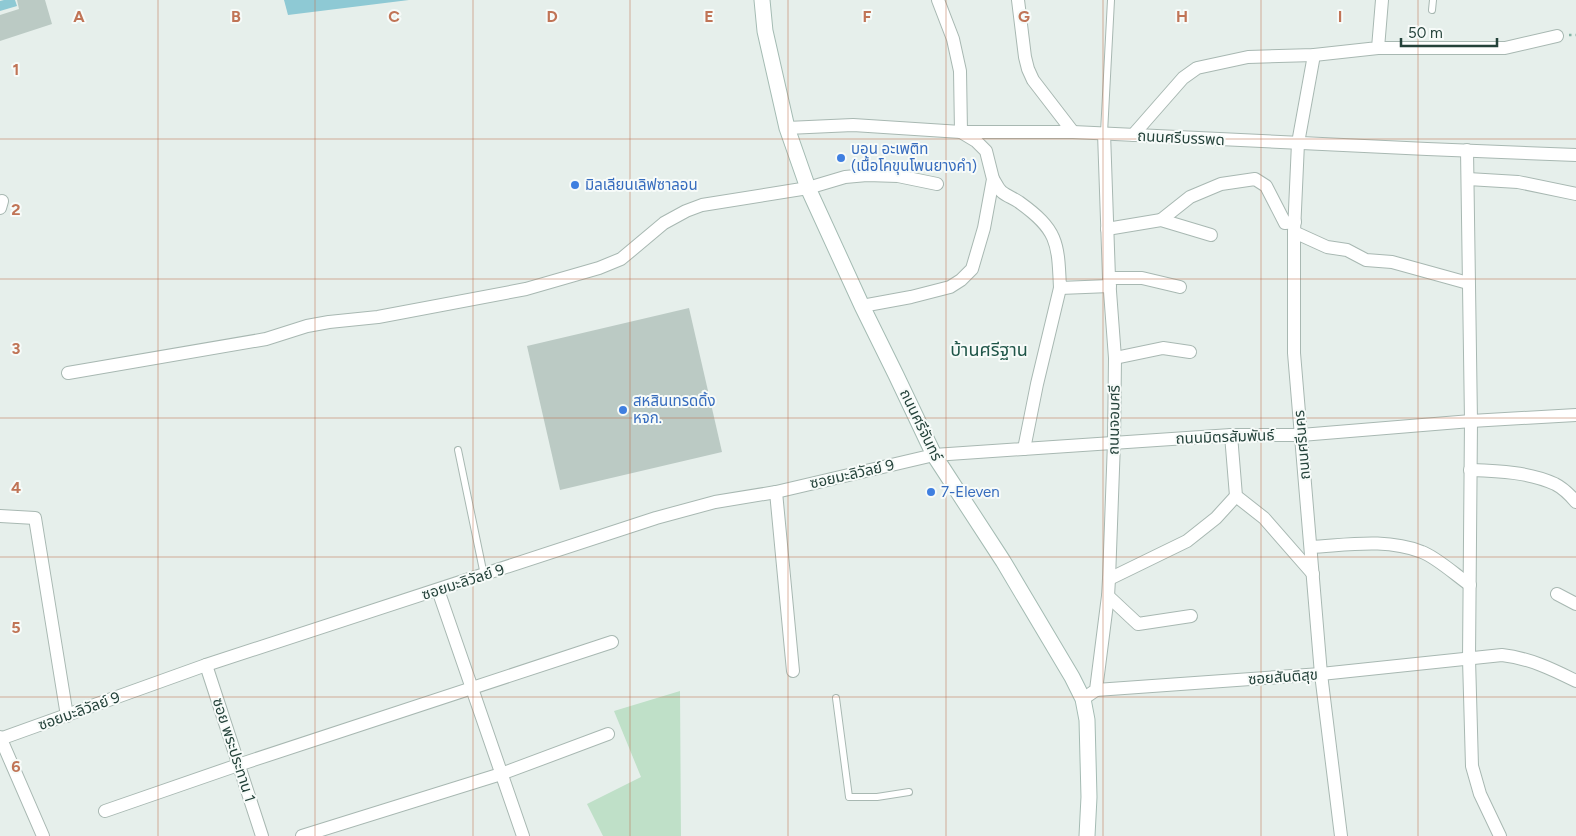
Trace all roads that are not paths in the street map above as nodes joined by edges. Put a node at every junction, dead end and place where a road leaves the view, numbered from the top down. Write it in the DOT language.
graph roads {
  1 [pos="762,0"];
  2 [pos="938,0"];
  3 [pos="1018,0"];
  4 [pos="1111,0"];
  5 [pos="1382,0"];
  6 [pos="1433,0"];
  7 [pos="1432,10"];
  8 [pos="1557,36"];
  9 [pos="1378,48"];
  10 [pos="1314,55"];
  11 [pos="787,128"];
  12 [pos="961,132"];
  13 [pos="1073,132"];
  14 [pos="1104,133"];
  15 [pos="1133,136"];
  16 [pos="1298,143"];
  17 [pos="1467,150"];
  18 [pos="1576,155"];
  19 [pos="993,179"];
  20 [pos="1468,179"];
  21 [pos="937,184"];
  22 [pos="808,188"];
  23 [pos="1576,194"];
  24 [pos="1161,220"];
  25 [pos="1295,227"];
  26 [pos="1107,229"];
  27 [pos="1211,235"];
  28 [pos="1110,282"];
  29 [pos="1468,283"];
  30 [pos="1180,287"];
  31 [pos="1060,288"];
  32 [pos="862,306"];
  33 [pos="1190,352"];
  34 [pos="1115,358"];
  35 [pos="68,373"];
  36 [pos="1576,415"];
  37 [pos="1471,421"];
  38 [pos="1230,435"];
  39 [pos="1301,435"];
  40 [pos="1114,442"];
  41 [pos="1024,449"];
  42 [pos="458,450"];
  43 [pos="934,455"];
  44 [pos="1470,470"];
  45 [pos="776,492"];
  46 [pos="1236,496"];
  47 [pos="1576,502"];
  48 [pos="0,516"];
  49 [pos="1310,547"];
  50 [pos="1313,574"];
  51 [pos="484,575"];
  52 [pos="1109,579"];
  53 [pos="1470,585"];
  54 [pos="438,590"];
  55 [pos="1558,594"];
  56 [pos="1108,596"];
  57 [pos="1576,604"];
  58 [pos="1191,616"];
  59 [pos="612,642"];
  60 [pos="1469,658"];
  61 [pos="206,665"];
  62 [pos="793,671"];
  63 [pos="1321,674"];
  64 [pos="1576,681"];
  65 [pos="472,689"];
  66 [pos="1096,690"];
  67 [pos="836,698"];
  68 [pos="1083,699"];
  69 [pos="67,716"];
  70 [pos="608,734"];
  71 [pos="0,738"];
  72 [pos="238,765"];
  73 [pos="502,774"];
  74 [pos="909,792"];
  75 [pos="105,811"];
  76 [pos="43,836"];
  77 [pos="262,836"];
  78 [pos="302,836"];
  79 [pos="523,836"];
  80 [pos="1087,836"];
  81 [pos="1341,836"];
  82 [pos="1500,836"];
  1 -- 11 [label="main road, ถนนศรีจันทร์"];
  2 -- 12 [label="street"];
  3 -- 13 [label="street"];
  4 -- 14 [label="lane"];
  5 -- 9 [label="street"];
  6 -- 7 [label="lane"];
  8 -- 9 [label="street"];
  9 -- 10 [label="street"];
  10 -- 15 [label="street"];
  10 -- 16 [label="street, ถนนศรีนคร"];
  11 -- 12 [label="street, ถนนศรีบรรพด"];
  11 -- 22 [label="main road, ถนนศรีจันทร์"];
  12 -- 13 [label="street, ถนนศรีบรรพด"];
  12 -- 19 [label="street"];
  13 -- 14 [label="street, ถนนศรีบรรพด"];
  14 -- 15 [label="street, ถนนศรีบรรพด"];
  14 -- 26 [label="street, ถนนจอมศรี"];
  15 -- 16 [label="street, ถนนศรีบรรพด"];
  16 -- 17 [label="street, ถนนศรีบรรพด"];
  16 -- 25 [label="street, ถนนศรีนคร"];
  17 -- 18 [label="street, ถนนศรีบรรพด"];
  17 -- 20 [label="street"];
  19 -- 31 [label="street"];
  19 -- 32 [label="street"];
  20 -- 23 [label="street"];
  20 -- 29 [label="street"];
  21 -- 22 [label="street"];
  22 -- 32 [label="main road, ถนนศรีจันทร์"];
  22 -- 35 [label="street"];
  24 -- 25 [label="street"];
  24 -- 26 [label="street"];
  24 -- 27 [label="street"];
  25 -- 29 [label="street"];
  25 -- 39 [label="street, ถนนศรีนคร"];
  26 -- 28 [label="street, ถนนจอมศรี"];
  28 -- 30 [label="street"];
  28 -- 31 [label="street"];
  28 -- 34 [label="street, ถนนจอมศรี"];
  29 -- 37 [label="street"];
  31 -- 41 [label="street"];
  32 -- 43 [label="main road, ถนนศรีจันทร์"];
  33 -- 34 [label="street"];
  34 -- 40 [label="street, ถนนจอมศรี"];
  36 -- 37 [label="street, ถนนมิตรสัมพันธ์"];
  37 -- 39 [label="street, ถนนมิตรสัมพันธ์"];
  37 -- 44 [label="street"];
  38 -- 39 [label="street, ถนนมิตรสัมพันธ์"];
  38 -- 40 [label="street, ถนนมิตรสัมพันธ์"];
  38 -- 46 [label="street"];
  39 -- 49 [label="street, ถนนศรีนคร"];
  40 -- 41 [label="street, ถนนมิตรสัมพันธ์"];
  40 -- 52 [label="street, ถนนจอมศรี"];
  41 -- 43 [label="street, ถนนมิตรสัมพันธ์"];
  42 -- 51 [label="lane"];
  43 -- 45 [label="street, ซอยมะลิวัลย์ 9"];
  43 -- 68 [label="main road, ถนนศรีจันทร์"];
  44 -- 47 [label="street"];
  44 -- 53 [label="street"];
  45 -- 51 [label="street, ซอยมะลิวัลย์ 9"];
  45 -- 62 [label="street"];
  46 -- 50 [label="street"];
  46 -- 52 [label="street"];
  48 -- 69 [label="street"];
  49 -- 50 [label="street, ถนนศรีนคร"];
  49 -- 53 [label="street"];
  50 -- 63 [label="street, ถนนศรีนคร"];
  51 -- 54 [label="street, ซอยมะลิวัลย์ 9"];
  52 -- 56 [label="street, ถนนจอมศรี"];
  53 -- 60 [label="street"];
  54 -- 61 [label="street, ซอยมะลิวัลย์ 9"];
  54 -- 65 [label="street"];
  55 -- 57 [label="street"];
  56 -- 58 [label="street"];
  56 -- 66 [label="street, ถนนจอมศรี"];
  59 -- 65 [label="street"];
  60 -- 63 [label="street, ซอยสันติสุข"];
  60 -- 64 [label="street, ซอยสันติสุข"];
  60 -- 82 [label="street"];
  61 -- 69 [label="street, ซอยมะลิวัลย์ 9"];
  61 -- 72 [label="street, ซอย พระประทาน 1"];
  63 -- 66 [label="street, ซอยสันติสุข"];
  63 -- 81 [label="street, ถนนศรีนคร"];
  65 -- 72 [label="street"];
  65 -- 73 [label="street"];
  66 -- 68 [label="street"];
  67 -- 74 [label="lane"];
  68 -- 80 [label="main road, ถนนศรีจันทร์"];
  69 -- 71 [label="street, ซอยมะลิวัลย์ 9"];
  70 -- 73 [label="street"];
  71 -- 76 [label="street"];
  72 -- 75 [label="street"];
  72 -- 77 [label="street, ซอย พระประทาน 1"];
  73 -- 78 [label="street"];
  73 -- 79 [label="street"];
}
